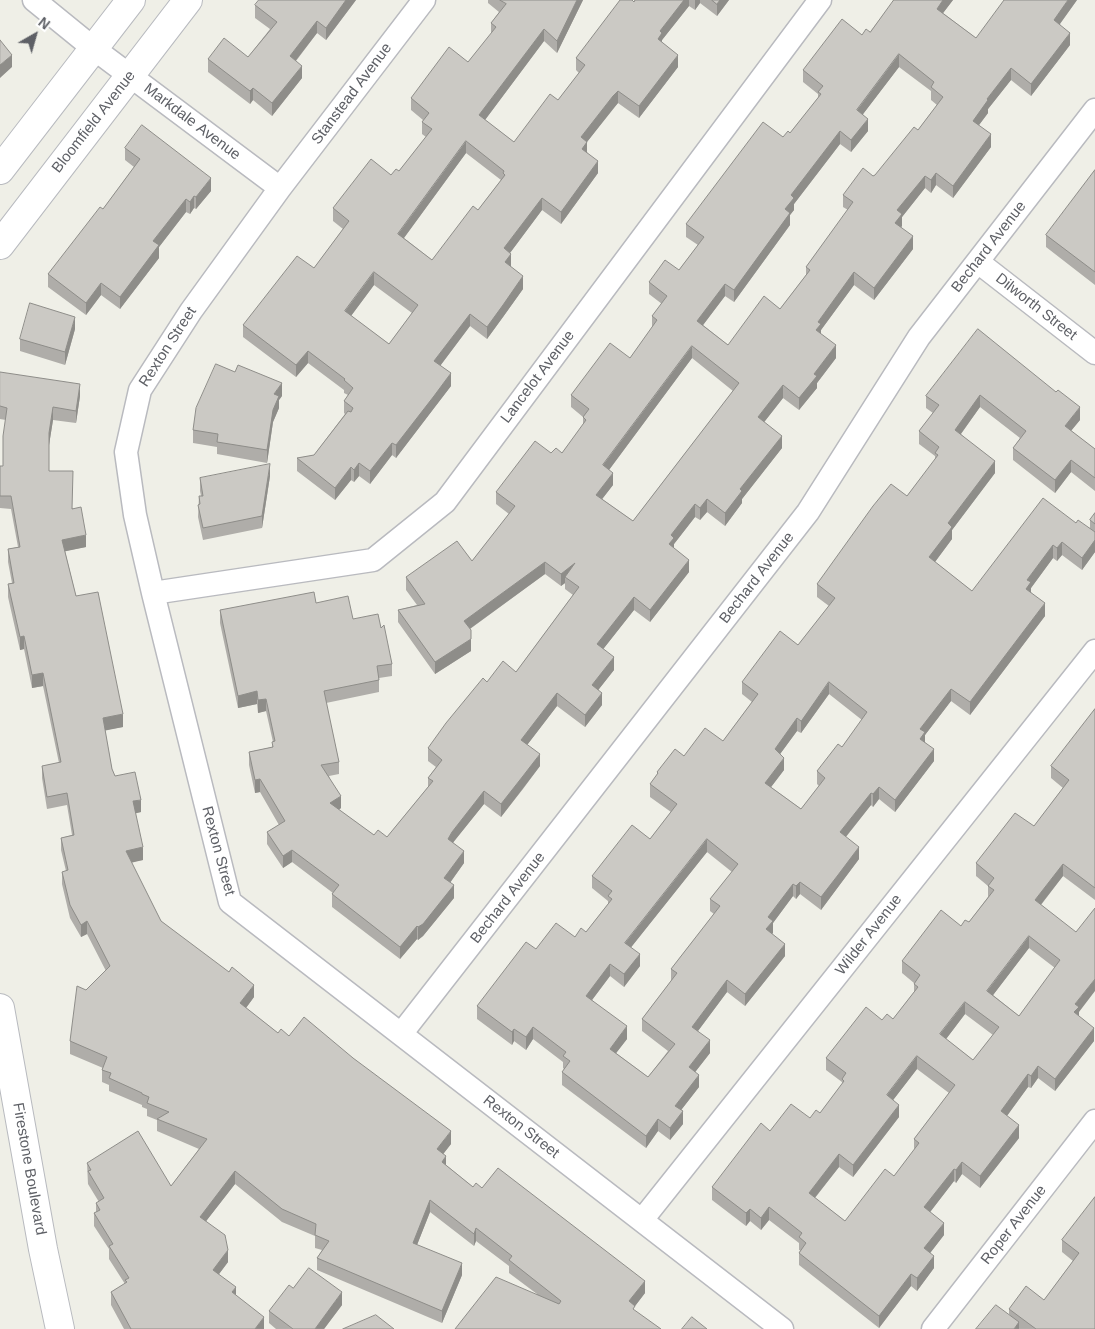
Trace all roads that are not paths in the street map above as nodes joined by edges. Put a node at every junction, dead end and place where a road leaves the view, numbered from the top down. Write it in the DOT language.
graph roads {
  1 [pos="34,0"];
  2 [pos="131,0"];
  3 [pos="188,0"];
  4 [pos="424,0"];
  5 [pos="820,0"];
  6 [pos="93,48"];
  7 [pos="129,75"];
  8 [pos="1095,110"];
  9 [pos="0,170"];
  10 [pos="280,188"];
  11 [pos="0,245"];
  12 [pos="978,262"];
  13 [pos="1095,353"];
  14 [pos="152,593"];
  15 [pos="1095,651"];
  16 [pos="0,1008"];
  17 [pos="401,1034"];
  18 [pos="1095,1121"];
  19 [pos="642,1220"];
  20 [pos="60,1329"];
  21 [pos="782,1329"];
  22 [pos="933,1329"];
  1 -- 6 [label="street, Markdale Avenue"];
  2 -- 6 [label="main road"];
  3 -- 7 [label="main road, Bloomfield Avenue"];
  4 -- 10 [label="street, Stanstead Avenue"];
  5 -- 14 [label="street, Lancelot Avenue"];
  6 -- 7 [label="street, Markdale Avenue"];
  6 -- 9 [label="main road"];
  7 -- 10 [label="street, Markdale Avenue"];
  7 -- 11 [label="main road, Bloomfield Avenue"];
  8 -- 12 [label="street, Bechard Avenue"];
  10 -- 14 [label="street, Rexton Street"];
  12 -- 13 [label="street, Dilworth Street"];
  12 -- 17 [label="street, Bechard Avenue"];
  14 -- 17 [label="street, Rexton Street"];
  15 -- 19 [label="street, Wilder Avenue"];
  16 -- 20 [label="main road, Firestone Boulevard"];
  17 -- 19 [label="street, Rexton Street"];
  18 -- 22 [label="street, Roper Avenue"];
  19 -- 21 [label="street, Rexton Street"];
}
